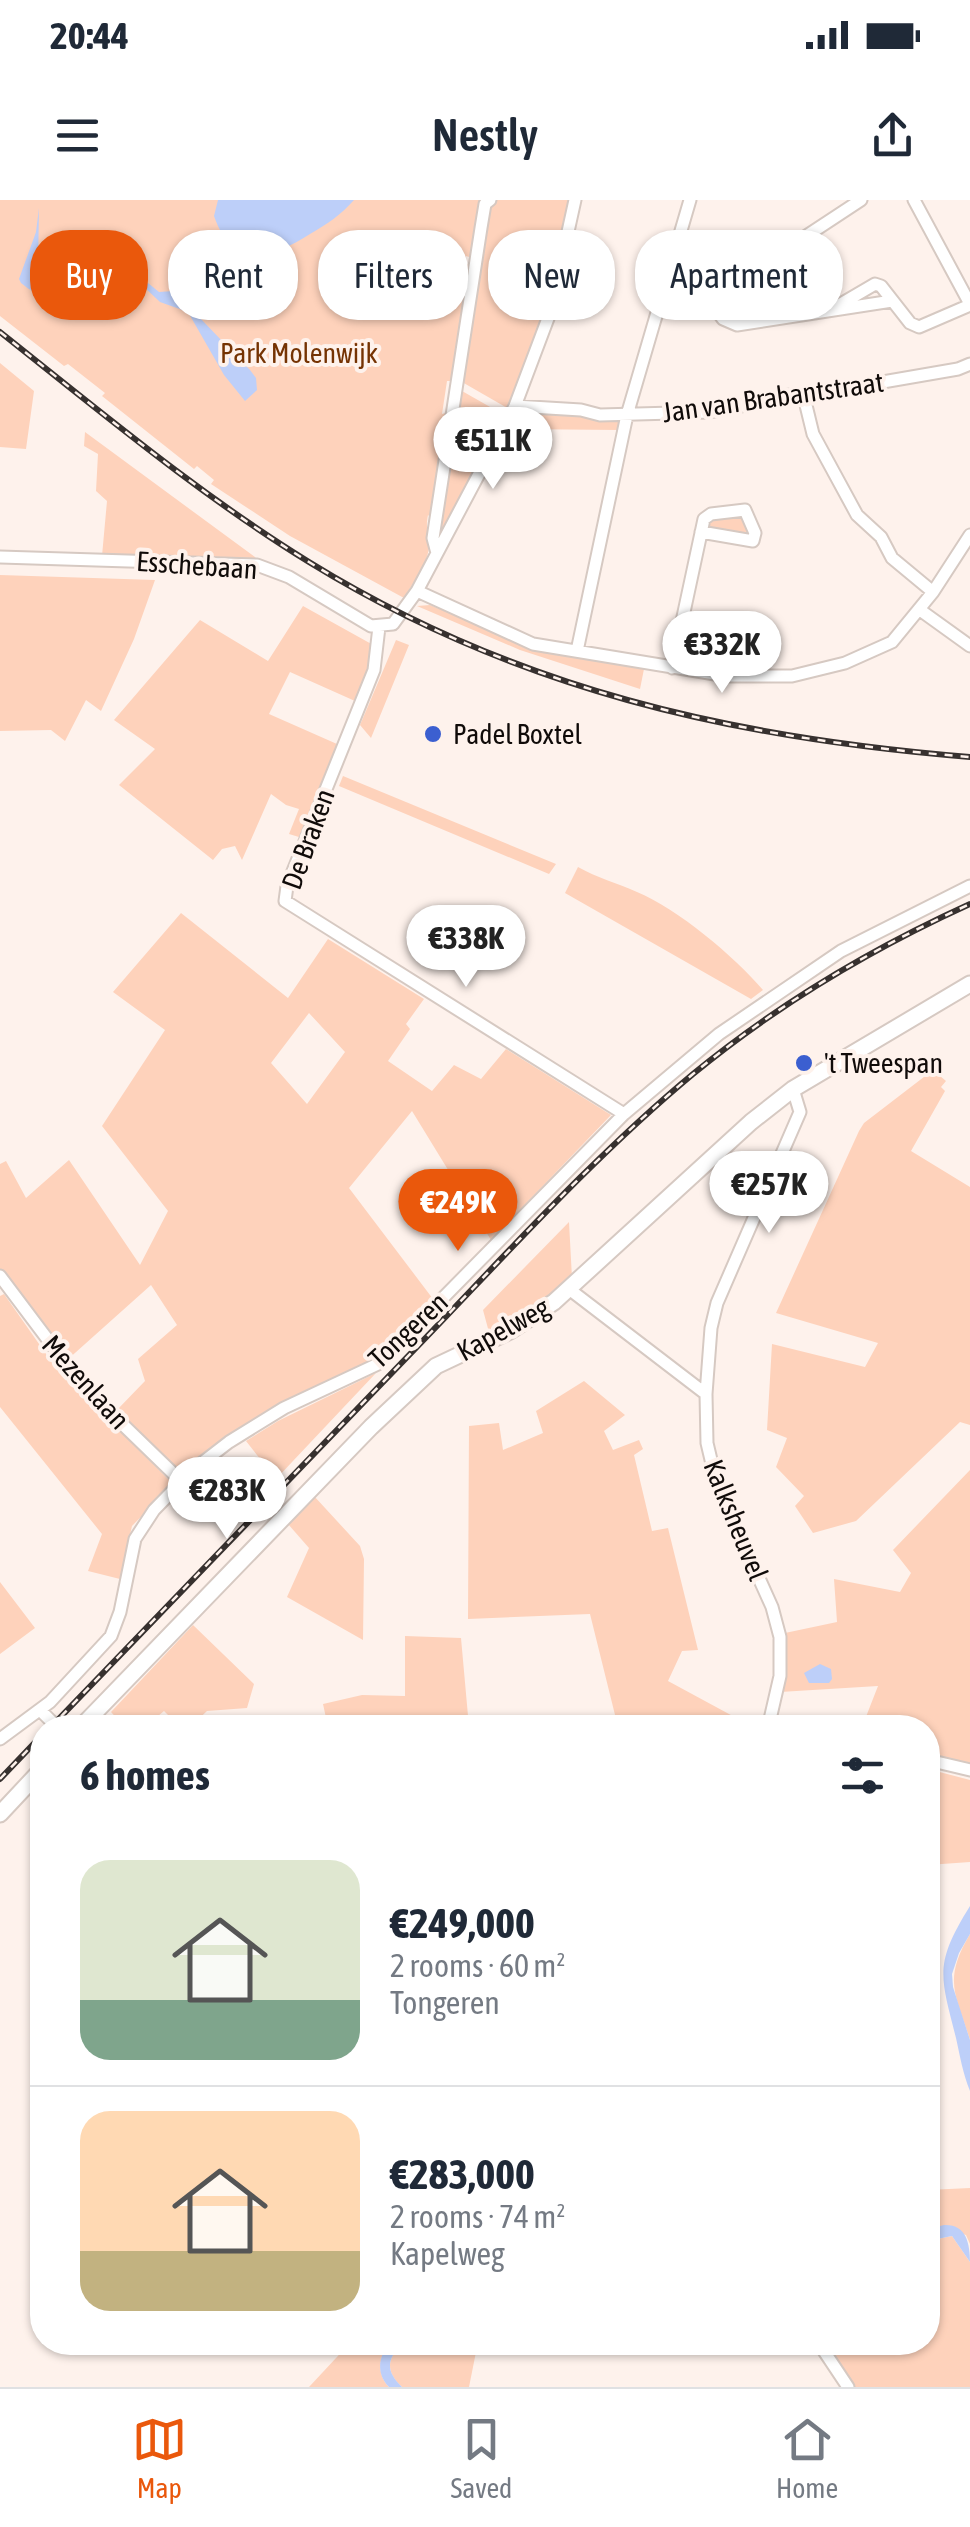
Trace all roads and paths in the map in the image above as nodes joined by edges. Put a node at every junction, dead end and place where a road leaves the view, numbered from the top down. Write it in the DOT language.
graph roads {
  1 [pos="490,200"];
  2 [pos="575,200"];
  3 [pos="690,200"];
  4 [pos="861,200"];
  5 [pos="914,200"];
  6 [pos="681,230"];
  7 [pos="814,230"];
  8 [pos="892,300"];
  9 [pos="843,302"];
  10 [pos="970,305"];
  11 [pos="843,309"];
  12 [pos="655,320"];
  13 [pos="724,320"];
  14 [pos="771,320"];
  15 [pos="970,364"];
  16 [pos="803,393"];
  17 [pos="515,406"];
  18 [pos="627,415"];
  19 [pos="701,532"];
  20 [pos="968,541"];
  21 [pos="437,553"];
  22 [pos="0,557"];
  23 [pos="417,590"];
  24 [pos="933,592"];
  25 [pos="920,610"];
  26 [pos="379,627"];
  27 [pos="970,646"];
  28 [pos="577,651"];
  29 [pos="672,668"];
  30 [pos="970,886"];
  31 [pos="970,984"];
  32 [pos="793,1089"];
  33 [pos="624,1114"];
  34 [pos="0,1276"];
  35 [pos="569,1289"];
  36 [pos="706,1394"];
  37 [pos="181,1481"];
  38 [pos="40,1710"];
  39 [pos="33,1715"];
  40 [pos="45,1715"];
  41 [pos="93,1715"];
  42 [pos="771,1715"];
  43 [pos="30,1717"];
  44 [pos="0,1739"];
  45 [pos="940,1763"];
  46 [pos="970,1770"];
  47 [pos="30,1782"];
  48 [pos="0,1814"];
  49 [pos="827,2355"];
  50 [pos="848,2387"];
  1 -- 21 [label="street"];
  2 -- 17 [label="street"];
  3 -- 6 [label="street"];
  4 -- 7 [label="street"];
  5 -- 10 [label="street"];
  8 -- 9 [label="street"];
  8 -- 10 [label="street"];
  8 -- 11 [label="street"];
  12 -- 18 [label="street"];
  13 -- 14 [label="street"];
  15 -- 16 [label="street, Jan van Brabantstraat"];
  16 -- 18 [label="street, Jan van Brabantstraat"];
  16 -- 24 [label="street"];
  17 -- 18 [label="street, Jan van Brabantstraat"];
  17 -- 21 [label="street"];
  18 -- 28 [label="street"];
  19 -- 19 [label="street"];
  19 -- 29 [label="street"];
  20 -- 24 [label="street"];
  21 -- 23 [label="street"];
  22 -- 26 [label="street, Esschebaan"];
  23 -- 26 [label="street"];
  23 -- 28 [label="street"];
  24 -- 25 [label="street"];
  25 -- 27 [label="street"];
  25 -- 29 [label="street"];
  26 -- 33 [label="street, De Braken"];
  28 -- 29 [label="street"];
  30 -- 33 [label="street, Tongeren"];
  31 -- 32 [label="main road, Kapelweg"];
  32 -- 35 [label="main road, Kapelweg"];
  32 -- 36 [label="street, Kalksheuvel"];
  33 -- 37 [label="street, Tongeren"];
  34 -- 37 [label="street, Mezenlaan"];
  35 -- 36 [label="street"];
  35 -- 41 [label="main road, Kapelweg"];
  36 -- 42 [label="street, Kalksheuvel"];
  37 -- 38 [label="street, Tongeren"];
  38 -- 39 [label="street, Tongeren"];
  38 -- 40 [label="street"];
  43 -- 44 [label="street, Tongeren"];
  45 -- 46 [label="street"];
  47 -- 48 [label="main road"];
  49 -- 50 [label="street"];
}
